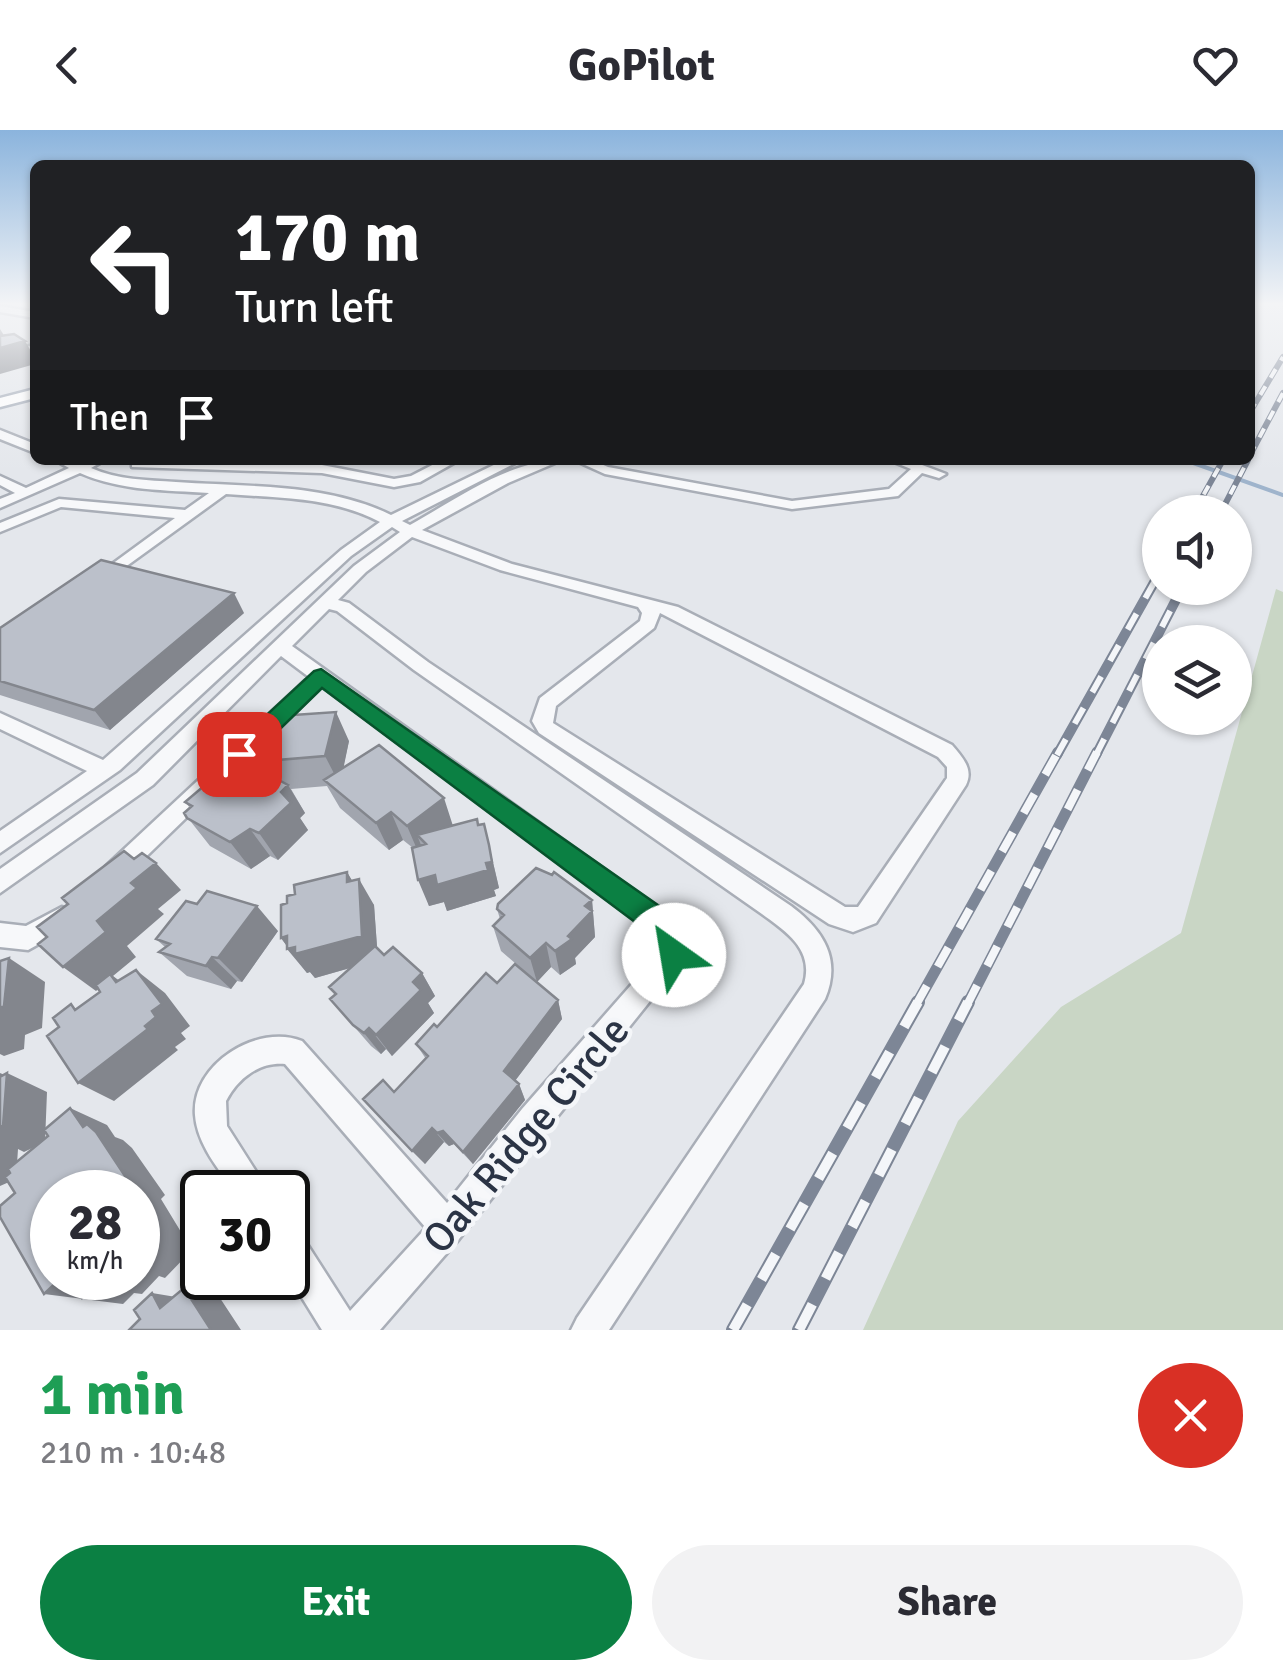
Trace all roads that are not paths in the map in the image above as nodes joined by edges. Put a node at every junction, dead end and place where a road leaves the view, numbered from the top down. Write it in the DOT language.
graph roads {
  1 [pos="30,381"];
  2 [pos="0,390"];
  3 [pos="30,395"];
  4 [pos="0,404"];
  5 [pos="0,434"];
  6 [pos="30,446"];
  7 [pos="73,465"];
  8 [pos="86,465"];
  9 [pos="136,465"];
  10 [pos="220,465"];
  11 [pos="442,465"];
  12 [pos="504,465"];
  13 [pos="542,465"];
  14 [pos="592,465"];
  15 [pos="911,465"];
  16 [pos="79,468"];
  17 [pos="920,468"];
  18 [pos="939,474"];
  19 [pos="103,478"];
  20 [pos="375,479"];
  21 [pos="0,480"];
  22 [pos="222,490"];
  23 [pos="26,492"];
  24 [pos="343,502"];
  25 [pos="0,504"];
  26 [pos="190,515"];
  27 [pos="391,521"];
  28 [pos="0,528"];
  29 [pos="410,530"];
  30 [pos="90,588"];
  31 [pos="325,602"];
  32 [pos="642,602"];
  33 [pos="281,647"];
  34 [pos="321,676"];
  35 [pos="0,720"];
  36 [pos="109,767"];
  37 [pos="145,779"];
  38 [pos="0,843"];
  39 [pos="0,882"];
  40 [pos="102,884"];
  41 [pos="74,910"];
  42 [pos="0,935"];
  43 [pos="239,1170"];
  44 [pos="448,1228"];
  45 [pos="310,1280"];
  46 [pos="342,1330"];
  47 [pos="357,1330"];
  48 [pos="588,1330"];
  1 -- 2 [label="main road"];
  3 -- 4 [label="main road"];
  5 -- 6 [label="street"];
  7 -- 16 [label="street"];
  8 -- 16 [label="street"];
  9 -- 19 [label="street"];
  10 -- 20 [label="street"];
  11 -- 20 [label="street"];
  12 -- 27 [label="street"];
  13 -- 29 [label="street"];
  14 -- 17 [label="street"];
  15 -- 17 [label="street"];
  16 -- 19 [label="street"];
  16 -- 23 [label="street"];
  17 -- 18 [label="street"];
  19 -- 22 [label="street"];
  20 -- 24 [label="street"];
  21 -- 23 [label="street"];
  22 -- 24 [label="street"];
  22 -- 26 [label="street"];
  23 -- 25 [label="street"];
  24 -- 27 [label="street"];
  26 -- 28 [label="street"];
  26 -- 30 [label="street"];
  27 -- 29 [label="street"];
  27 -- 36 [label="street"];
  29 -- 31 [label="street"];
  29 -- 32 [label="street"];
  31 -- 33 [label="street"];
  31 -- 48 [label="street"];
  32 -- 32 [label="street"];
  33 -- 34 [label="street, Oak Ridge Circle"];
  33 -- 37 [label="street"];
  34 -- 40 [label="street"];
  34 -- 44 [label="street, Oak Ridge Circle"];
  35 -- 36 [label="street"];
  36 -- 37 [label="street"];
  36 -- 38 [label="street"];
  37 -- 39 [label="street"];
  41 -- 42 [label="street"];
  43 -- 44 [label="street"];
  44 -- 47 [label="street, Oak Ridge Circle"];
  45 -- 46 [label="street"];
}
